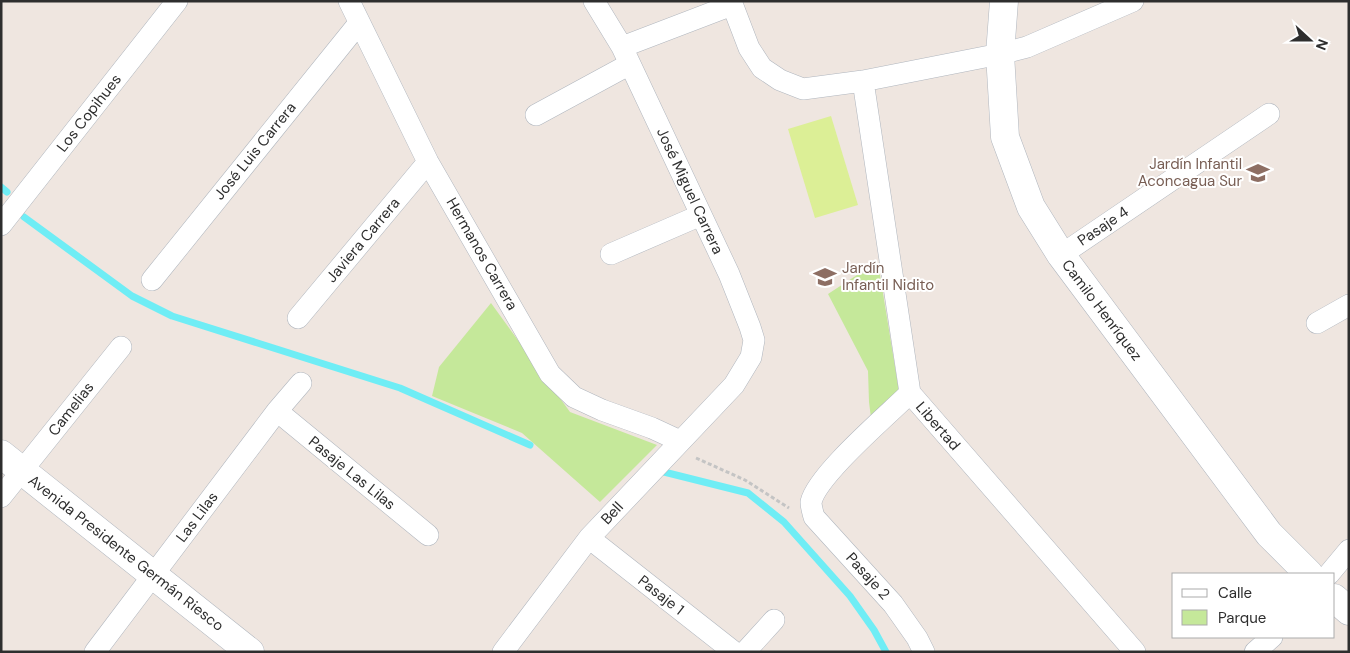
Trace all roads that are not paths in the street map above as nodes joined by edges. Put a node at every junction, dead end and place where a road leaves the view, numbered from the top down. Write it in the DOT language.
graph roads {
  1 [pos="177,1"];
  2 [pos="349,1"];
  3 [pos="594,1"];
  4 [pos="1004,1"];
  5 [pos="1133,1"];
  6 [pos="732,3"];
  7 [pos="359,23"];
  8 [pos="1000,54"];
  9 [pos="626,56"];
  10 [pos="862,80"];
  11 [pos="1269,114"];
  12 [pos="536,115"];
  13 [pos="428,162"];
  14 [pos="701,215"];
  15 [pos="1,225"];
  16 [pos="611,254"];
  17 [pos="1061,255"];
  18 [pos="152,280"];
  19 [pos="1349,305"];
  20 [pos="298,318"];
  21 [pos="1317,323"];
  22 [pos="120,347"];
  23 [pos="301,383"];
  24 [pos="734,385"];
  25 [pos="910,393"];
  26 [pos="277,411"];
  27 [pos="680,441"];
  28 [pos="12,463"];
  29 [pos="1,497"];
  30 [pos="428,535"];
  31 [pos="589,538"];
  32 [pos="1349,550"];
  33 [pos="1308,573"];
  34 [pos="1330,573"];
  35 [pos="153,574"];
  36 [pos="1335,599"];
  37 [pos="1349,611"];
  38 [pos="774,620"];
  39 [pos="1271,638"];
  40 [pos="95,652"];
  41 [pos="250,652"];
  42 [pos="503,652"];
  43 [pos="734,652"];
  44 [pos="745,652"];
  45 [pos="924,652"];
  46 [pos="1135,652"];
  47 [pos="1255,652"];
  1 -- 15 [label="street, Los Copihues"];
  2 -- 7 [label="street, Hermanos Carrera"];
  3 -- 9 [label="street, José Miguel Carrera"];
  4 -- 8 [label="street, Camilo Henríquez"];
  5 -- 8 [label="street"];
  6 -- 9 [label="street"];
  6 -- 10 [label="street"];
  7 -- 13 [label="street, Hermanos Carrera"];
  7 -- 18 [label="street, José Luis Carrera"];
  8 -- 10 [label="street"];
  8 -- 17 [label="street, Camilo Henríquez"];
  9 -- 12 [label="street"];
  9 -- 14 [label="street, José Miguel Carrera"];
  10 -- 25 [label="street, Libertad"];
  11 -- 17 [label="street, Pasaje 4"];
  13 -- 20 [label="street, Javiera Carrera"];
  13 -- 27 [label="street, Hermanos Carrera"];
  14 -- 16 [label="street"];
  14 -- 24 [label="street, José Miguel Carrera"];
  17 -- 33 [label="street, Camilo Henríquez"];
  19 -- 21 [label="street"];
  22 -- 28 [label="street, Camelias"];
  23 -- 26 [label="street, Las Lilas"];
  24 -- 27 [label="street, Bell"];
  25 -- 45 [label="street, Pasaje 2"];
  25 -- 46 [label="street, Libertad"];
  26 -- 30 [label="street, Pasaje Las Lilas"];
  26 -- 35 [label="street, Las Lilas"];
  27 -- 31 [label="street, Bell"];
  28 -- 29 [label="street, Camelias"];
  28 -- 35 [label="street, Avenida Presidente Germán Riesco"];
  31 -- 42 [label="street, Bell"];
  31 -- 43 [label="street, Pasaje 1"];
  32 -- 34 [label="street"];
  35 -- 40 [label="street, Las Lilas"];
  35 -- 41 [label="street, Avenida Presidente Germán Riesco"];
  36 -- 37 [label="street"];
  38 -- 44 [label="street"];
  39 -- 47 [label="street"];
}
